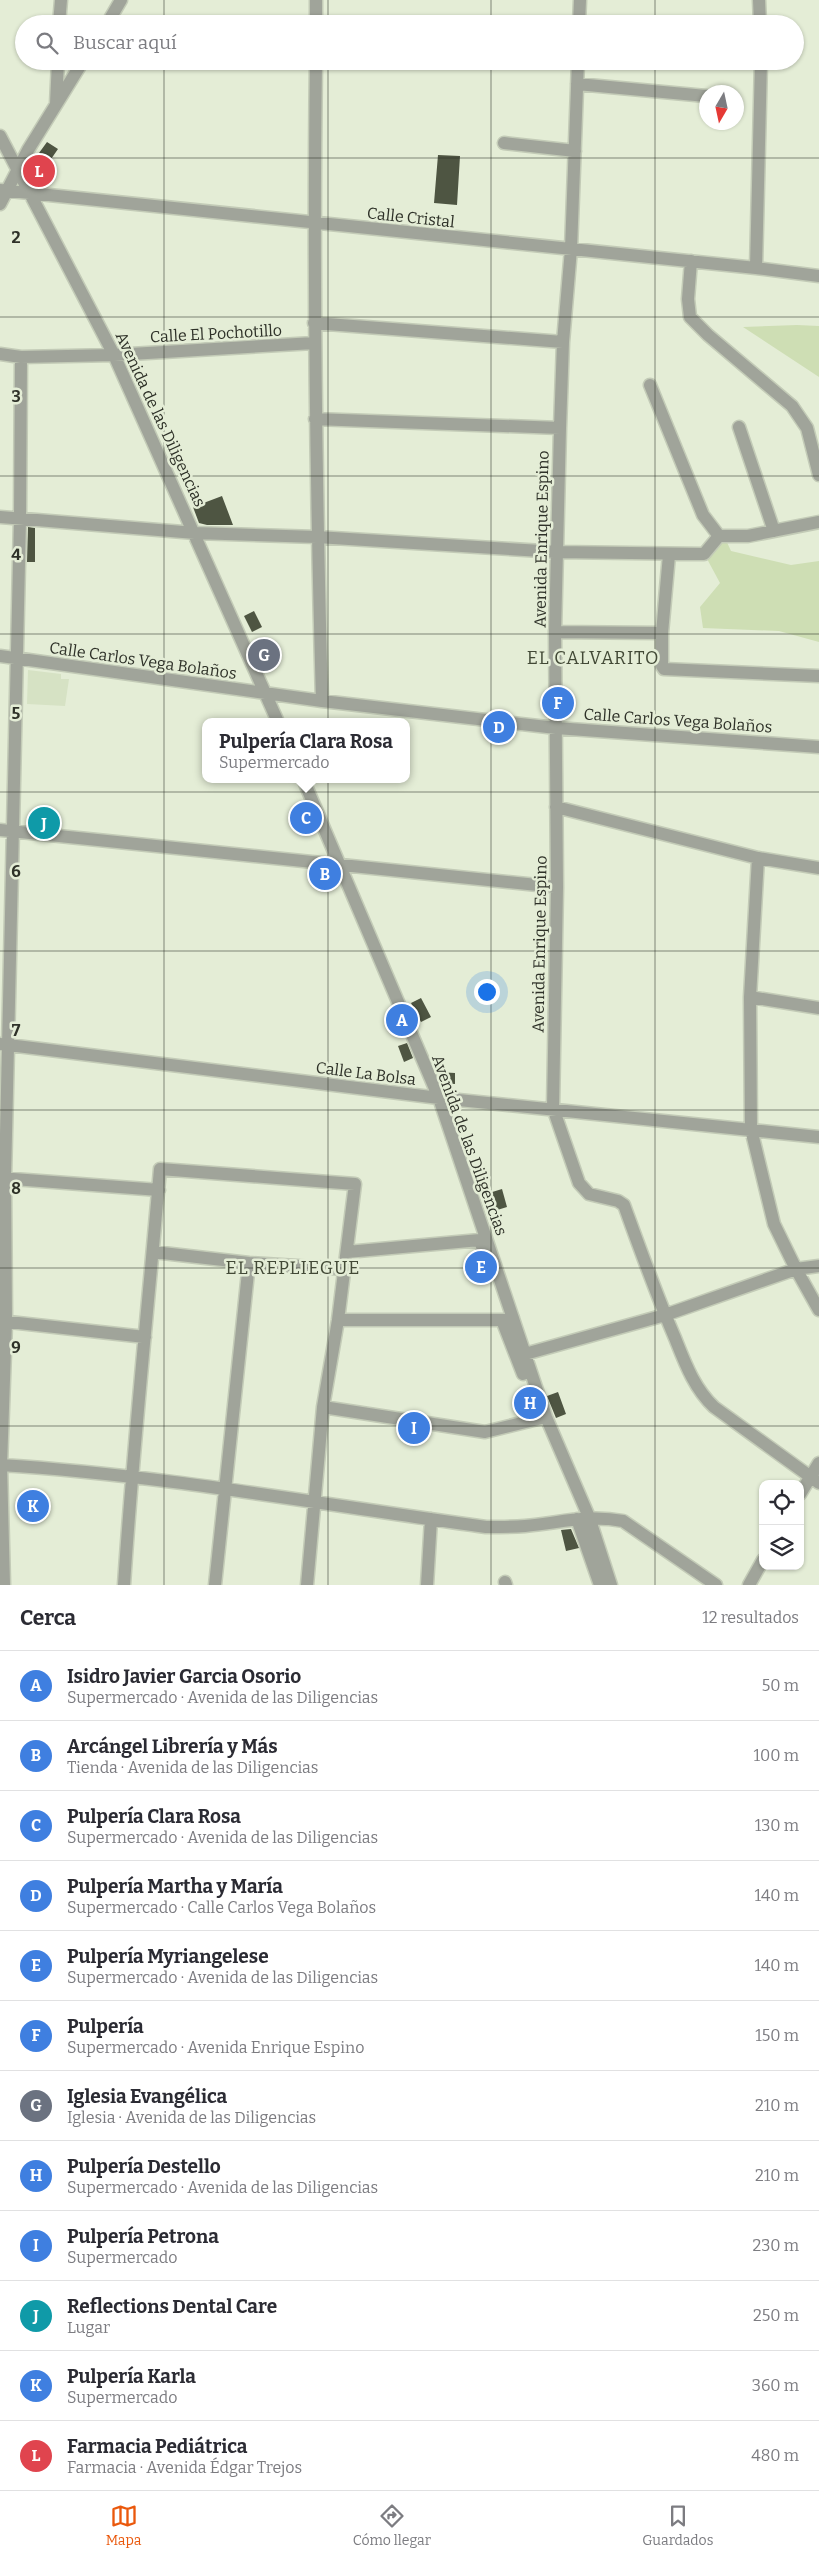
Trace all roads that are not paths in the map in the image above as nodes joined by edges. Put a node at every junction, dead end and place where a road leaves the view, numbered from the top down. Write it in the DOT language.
graph roads {
  1 [pos="61,0"];
  2 [pos="121,0"];
  3 [pos="316,0"];
  4 [pos="580,0"];
  5 [pos="759,0"];
  6 [pos="60,15"];
  7 [pos="112,15"];
  8 [pos="316,15"];
  9 [pos="579,15"];
  10 [pos="760,15"];
  11 [pos="58,70"];
  12 [pos="78,70"];
  13 [pos="316,70"];
  14 [pos="578,70"];
  15 [pos="761,70"];
  16 [pos="577,84"];
  17 [pos="699,95"];
  18 [pos="56,106"];
  19 [pos="0,136"];
  20 [pos="504,143"];
  21 [pos="575,151"];
  22 [pos="17,172"];
  23 [pos="4,191"];
  24 [pos="29,193"];
  25 [pos="0,204"];
  26 [pos="313,223"];
  27 [pos="572,249"];
  28 [pos="691,261"];
  29 [pos="756,268"];
  30 [pos="819,276"];
  31 [pos="314,323"];
  32 [pos="562,342"];
  33 [pos="314,343"];
  34 [pos="0,354"];
  35 [pos="114,355"];
  36 [pos="21,357"];
  37 [pos="650,385"];
  38 [pos="315,420"];
  39 [pos="739,427"];
  40 [pos="560,428"];
  41 [pos="819,475"];
  42 [pos="0,517"];
  43 [pos="20,519"];
  44 [pos="819,522"];
  45 [pos="774,531"];
  46 [pos="195,533"];
  47 [pos="718,536"];
  48 [pos="317,537"];
  49 [pos="558,552"];
  50 [pos="669,555"];
  51 [pos="555,632"];
  52 [pos="662,633"];
  53 [pos="0,656"];
  54 [pos="17,659"];
  55 [pos="819,676"];
  56 [pos="266,693"];
  57 [pos="322,701"];
  58 [pos="276,718"];
  59 [pos="556,728"];
  60 [pos="819,747"];
  61 [pos="304,783"];
  62 [pos="556,807"];
  63 [pos="0,830"];
  64 [pos="14,832"];
  65 [pos="758,858"];
  66 [pos="338,864"];
  67 [pos="819,868"];
  68 [pos="557,888"];
  69 [pos="750,998"];
  70 [pos="819,1008"];
  71 [pos="4,1044"];
  72 [pos="439,1098"];
  73 [pos="553,1108"];
  74 [pos="751,1129"];
  75 [pos="819,1137"];
  76 [pos="3,1178"];
  77 [pos="158,1190"];
  78 [pos="154,1252"];
  79 [pos="347,1252"];
  80 [pos="249,1263"];
  81 [pos="819,1266"];
  82 [pos="345,1269"];
  83 [pos="796,1269"];
  84 [pos="499,1300"];
  85 [pos="819,1310"];
  86 [pos="665,1316"];
  87 [pos="508,1319"];
  88 [pos="338,1320"];
  89 [pos="3,1321"];
  90 [pos="145,1337"];
  91 [pos="525,1354"];
  92 [pos="528,1388"];
  93 [pos="323,1407"];
  94 [pos="546,1417"];
  95 [pos="819,1463"];
  96 [pos="1,1465"];
  97 [pos="131,1477"];
  98 [pos="815,1479"];
  99 [pos="226,1488"];
  100 [pos="804,1490"];
  101 [pos="313,1501"];
  102 [pos="584,1518"];
  103 [pos="431,1519"];
  104 [pos="759,1567"];
  105 [pos="4,1585"];
  106 [pos="124,1585"];
  107 [pos="216,1585"];
  108 [pos="307,1585"];
  109 [pos="427,1585"];
  110 [pos="600,1585"];
  111 [pos="611,1585"];
  112 [pos="716,1585"];
  113 [pos="749,1585"];
  1 -- 6 [label="street"];
  2 -- 7 [label="street"];
  3 -- 8 [label="street"];
  4 -- 9 [label="street"];
  5 -- 10 [label="street"];
  11 -- 18 [label="street"];
  12 -- 18 [label="street"];
  13 -- 26 [label="street"];
  14 -- 16 [label="street, Avenida Enrique Espino"];
  15 -- 29 [label="street"];
  16 -- 17 [label="street"];
  16 -- 21 [label="street, Avenida Enrique Espino"];
  18 -- 22 [label="street"];
  19 -- 22 [label="street, Avenida de las Diligencias"];
  20 -- 21 [label="street"];
  21 -- 27 [label="street, Avenida Enrique Espino"];
  22 -- 23 [label="street"];
  22 -- 24 [label="street, Avenida de las Diligencias"];
  23 -- 24 [label="street, Calle Cristal"];
  23 -- 25 [label="street"];
  24 -- 26 [label="street, Calle Cristal"];
  24 -- 35 [label="street, Avenida de las Diligencias"];
  26 -- 27 [label="street, Calle Cristal"];
  26 -- 31 [label="street"];
  27 -- 28 [label="street, Calle Cristal"];
  27 -- 32 [label="street, Avenida Enrique Espino"];
  28 -- 29 [label="street, Calle Cristal"];
  28 -- 41 [label="street"];
  29 -- 30 [label="street, Calle Cristal"];
  31 -- 32 [label="street"];
  31 -- 33 [label="street"];
  32 -- 40 [label="street, Avenida Enrique Espino"];
  33 -- 35 [label="street, Calle El Pochotillo"];
  33 -- 38 [label="street"];
  34 -- 36 [label="street, Calle El Pochotillo"];
  35 -- 36 [label="street, Calle El Pochotillo"];
  35 -- 46 [label="street, Avenida de las Diligencias"];
  36 -- 43 [label="street"];
  37 -- 47 [label="street"];
  38 -- 40 [label="street"];
  38 -- 48 [label="street"];
  39 -- 45 [label="street"];
  40 -- 49 [label="street, Avenida Enrique Espino"];
  42 -- 43 [label="street"];
  43 -- 46 [label="street"];
  43 -- 54 [label="street"];
  44 -- 45 [label="street"];
  45 -- 47 [label="street"];
  46 -- 48 [label="street"];
  46 -- 56 [label="street, Avenida de las Diligencias"];
  47 -- 50 [label="street"];
  48 -- 49 [label="street"];
  48 -- 57 [label="street"];
  49 -- 50 [label="street"];
  49 -- 51 [label="street, Avenida Enrique Espino"];
  50 -- 52 [label="street"];
  51 -- 52 [label="street"];
  51 -- 59 [label="street, Avenida Enrique Espino"];
  52 -- 55 [label="street"];
  53 -- 54 [label="street, Calle Carlos Vega Bolaños"];
  54 -- 56 [label="street, Calle Carlos Vega Bolaños"];
  54 -- 64 [label="street"];
  56 -- 57 [label="street, Calle Carlos Vega Bolaños"];
  56 -- 58 [label="street, Avenida de las Diligencias"];
  57 -- 59 [label="street, Calle Carlos Vega Bolaños"];
  59 -- 60 [label="street, Calle Carlos Vega Bolaños"];
  59 -- 62 [label="street, Avenida Enrique Espino"];
  61 -- 66 [label="street, Avenida de las Diligencias"];
  62 -- 65 [label="street"];
  62 -- 68 [label="street, Avenida Enrique Espino"];
  63 -- 64 [label="street"];
  64 -- 66 [label="street"];
  64 -- 71 [label="street"];
  65 -- 67 [label="street"];
  65 -- 69 [label="street"];
  66 -- 68 [label="street"];
  66 -- 72 [label="street, Avenida de las Diligencias"];
  68 -- 73 [label="street, Avenida Enrique Espino"];
  69 -- 70 [label="street"];
  69 -- 74 [label="street"];
  71 -- 72 [label="street, Calle La Bolsa"];
  71 -- 76 [label="street"];
  72 -- 73 [label="street, Calle La Bolsa"];
  72 -- 87 [label="street, Avenida de las Diligencias"];
  73 -- 74 [label="street, Calle La Bolsa"];
  73 -- 86 [label="street"];
  74 -- 75 [label="street, Calle La Bolsa"];
  74 -- 83 [label="street"];
  76 -- 77 [label="street"];
  76 -- 89 [label="street"];
  77 -- 78 [label="street"];
  77 -- 79 [label="street"];
  78 -- 80 [label="street"];
  78 -- 90 [label="street"];
  79 -- 82 [label="street"];
  79 -- 84 [label="street"];
  80 -- 82 [label="street"];
  80 -- 99 [label="street"];
  81 -- 83 [label="street"];
  82 -- 88 [label="street"];
  83 -- 85 [label="street"];
  83 -- 86 [label="street"];
  86 -- 91 [label="street"];
  86 -- 98 [label="street"];
  87 -- 88 [label="street"];
  87 -- 91 [label="street, Avenida de las Diligencias"];
  87 -- 92 [label="street"];
  88 -- 93 [label="street"];
  89 -- 90 [label="street"];
  89 -- 96 [label="street"];
  90 -- 97 [label="street"];
  91 -- 94 [label="street, Avenida de las Diligencias"];
  93 -- 94 [label="street"];
  93 -- 101 [label="street"];
  94 -- 102 [label="street, Avenida de las Diligencias"];
  95 -- 98 [label="street"];
  96 -- 97 [label="street"];
  96 -- 105 [label="street"];
  97 -- 99 [label="street"];
  97 -- 106 [label="street"];
  98 -- 100 [label="street"];
  99 -- 101 [label="street"];
  99 -- 107 [label="street"];
  101 -- 103 [label="street"];
  101 -- 108 [label="street"];
  102 -- 103 [label="street"];
  102 -- 110 [label="street"];
  102 -- 111 [label="street, Avenida de las Diligencias"];
  102 -- 112 [label="street"];
  103 -- 109 [label="street"];
  104 -- 113 [label="street"];
}
